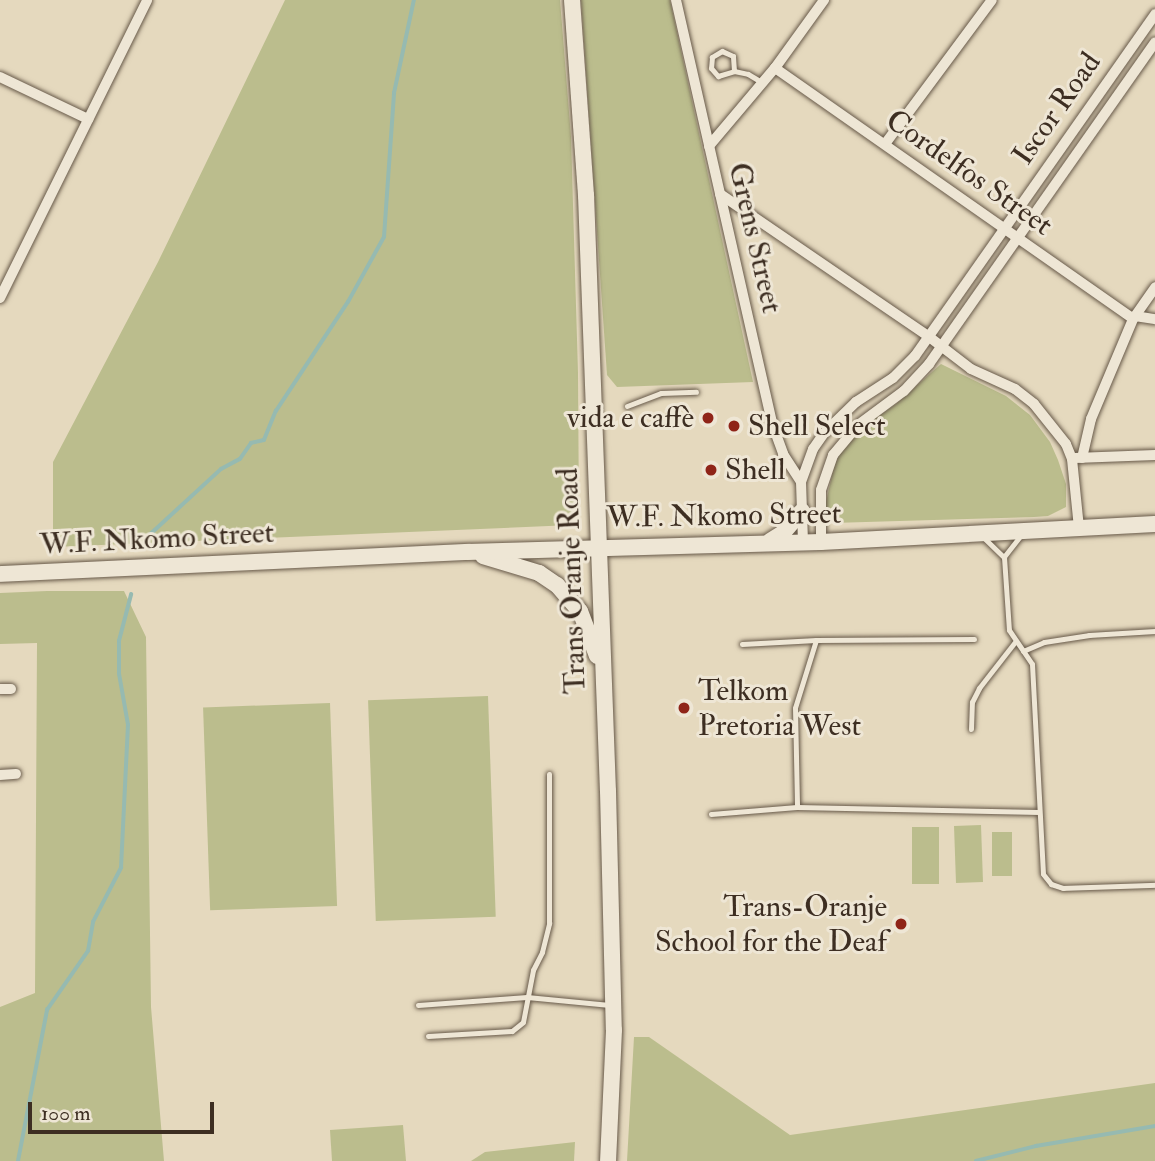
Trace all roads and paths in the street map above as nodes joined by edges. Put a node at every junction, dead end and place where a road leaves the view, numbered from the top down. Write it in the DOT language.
graph roads {
  1 [pos="147,0"];
  2 [pos="572,0"];
  3 [pos="676,0"];
  4 [pos="824,0"];
  5 [pos="992,0"];
  6 [pos="1155,14"];
  7 [pos="1155,42"];
  8 [pos="775,68"];
  9 [pos="734,71"];
  10 [pos="0,76"];
  11 [pos="763,83"];
  12 [pos="88,119"];
  13 [pos="886,144"];
  14 [pos="709,146"];
  15 [pos="720,194"];
  16 [pos="1004,226"];
  17 [pos="1017,236"];
  18 [pos="1155,287"];
  19 [pos="0,298"];
  20 [pos="1134,317"];
  21 [pos="1155,319"];
  22 [pos="928,336"];
  23 [pos="942,345"];
  24 [pos="696,392"];
  25 [pos="627,406"];
  26 [pos="1155,455"];
  27 [pos="1077,458"];
  28 [pos="801,482"];
  29 [pos="802,511"];
  30 [pos="1155,524"];
  31 [pos="1079,528"];
  32 [pos="1023,533"];
  33 [pos="981,535"];
  34 [pos="764,542"];
  35 [pos="803,542"];
  36 [pos="821,542"];
  37 [pos="599,547"];
  38 [pos="467,552"];
  39 [pos="1004,558"];
  40 [pos="0,574"];
  41 [pos="1155,631"];
  42 [pos="974,639"];
  43 [pos="816,640"];
  44 [pos="1016,642"];
  45 [pos="742,644"];
  46 [pos="1023,651"];
  47 [pos="603,675"];
  48 [pos="971,729"];
  49 [pos="16,774"];
  50 [pos="549,774"];
  51 [pos="0,775"];
  52 [pos="797,807"];
  53 [pos="1039,812"];
  54 [pos="711,814"];
  55 [pos="1155,885"];
  56 [pos="527,997"];
  57 [pos="418,1004"];
  58 [pos="614,1005"];
  59 [pos="428,1036"];
  60 [pos="608,1161"];
  1 -- 12 [label="street"];
  2 -- 37 [label="main road, Trans Oranje Road"];
  3 -- 14 [label="street, Grens Street"];
  4 -- 8 [label="street"];
  5 -- 13 [label="street"];
  6 -- 16 [label="street, Iscor Road"];
  7 -- 17 [label="street, Iscor Road"];
  8 -- 11 [label="street"];
  8 -- 13 [label="street, Cordelfos Street"];
  9 -- 9 [label="lane"];
  9 -- 11 [label="lane"];
  10 -- 12 [label="street"];
  11 -- 14 [label="street"];
  12 -- 19 [label="street"];
  13 -- 16 [label="street, Cordelfos Street"];
  14 -- 15 [label="street, Grens Street"];
  15 -- 22 [label="street"];
  15 -- 28 [label="street, Grens Street"];
  16 -- 17 [label="street, Cordelfos Street"];
  16 -- 22 [label="street, Iscor Road"];
  17 -- 20 [label="street, Cordelfos Street"];
  17 -- 23 [label="street, Iscor Road"];
  18 -- 20 [label="street"];
  20 -- 21 [label="street, Cordelfos Street"];
  20 -- 27 [label="street"];
  22 -- 23 [label="street"];
  22 -- 28 [label="street, Iscor Road"];
  23 -- 27 [label="street"];
  23 -- 36 [label="street, Iscor Road"];
  24 -- 25 [label="lane"];
  26 -- 27 [label="street"];
  27 -- 31 [label="street"];
  28 -- 29 [label="street"];
  29 -- 34 [label="main road"];
  29 -- 35 [label="street"];
  30 -- 31 [label="main road, W.F. Nkomo Street"];
  31 -- 32 [label="main road, W.F. Nkomo Street"];
  32 -- 33 [label="main road, W.F. Nkomo Street"];
  32 -- 39 [label="lane"];
  33 -- 36 [label="main road, W.F. Nkomo Street"];
  33 -- 39 [label="lane"];
  34 -- 35 [label="main road, W.F. Nkomo Street"];
  34 -- 37 [label="main road, W.F. Nkomo Street"];
  35 -- 36 [label="main road, W.F. Nkomo Street"];
  37 -- 38 [label="main road, W.F. Nkomo Street"];
  37 -- 47 [label="main road, Trans Oranje Road"];
  38 -- 40 [label="main road, W.F. Nkomo Street"];
  38 -- 47 [label="main road"];
  39 -- 44 [label="lane"];
  41 -- 46 [label="lane"];
  42 -- 43 [label="lane"];
  43 -- 45 [label="lane"];
  43 -- 52 [label="lane"];
  44 -- 46 [label="lane"];
  44 -- 48 [label="lane"];
  46 -- 53 [label="lane"];
  47 -- 58 [label="main road, Trans Oranje Road"];
  49 -- 51 [label="street"];
  50 -- 56 [label="lane"];
  52 -- 53 [label="lane"];
  52 -- 54 [label="lane"];
  53 -- 55 [label="lane"];
  56 -- 57 [label="lane"];
  56 -- 58 [label="lane"];
  56 -- 59 [label="lane"];
  58 -- 60 [label="main road, Trans Oranje Road"];
}
